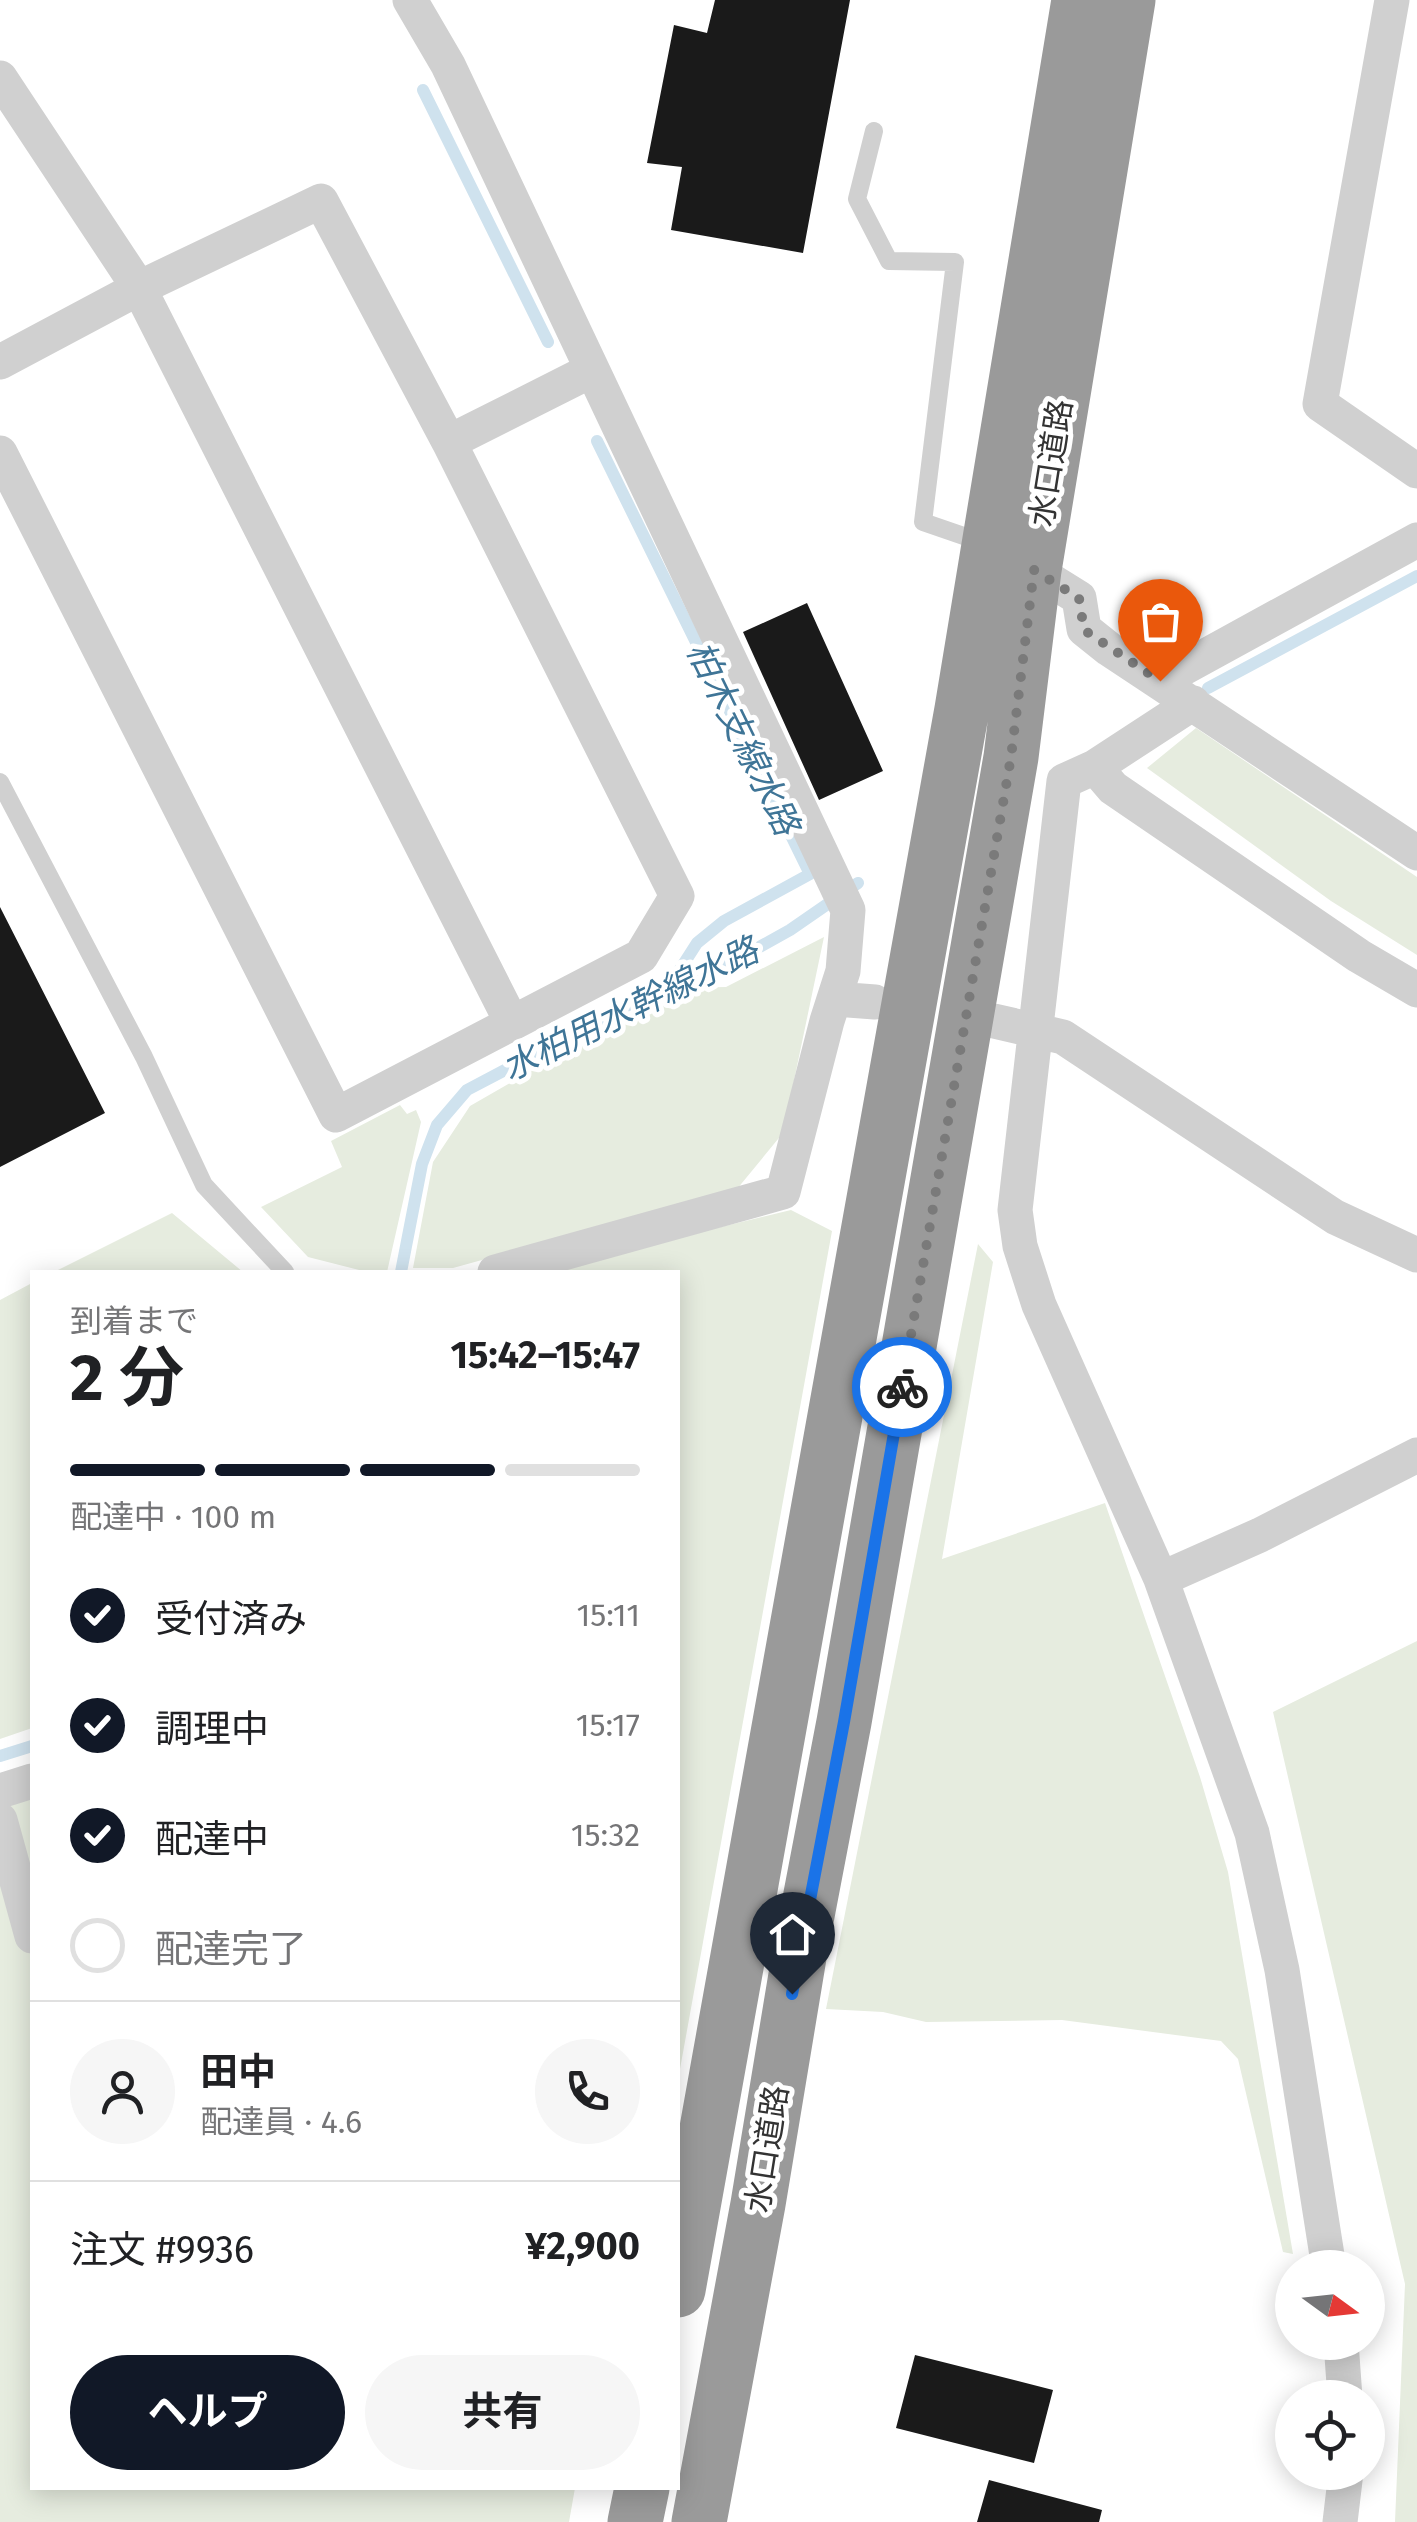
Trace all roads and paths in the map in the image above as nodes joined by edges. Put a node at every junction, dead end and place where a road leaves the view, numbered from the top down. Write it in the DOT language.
graph roads {
  1 [pos="410,0"];
  2 [pos="1079,0"];
  3 [pos="1128,0"];
  4 [pos="1400,15"];
  5 [pos="0,78"];
  6 [pos="874,131"];
  7 [pos="138,288"];
  8 [pos="0,362"];
  9 [pos="592,370"];
  10 [pos="449,442"];
  11 [pos="0,452"];
  12 [pos="1417,471"];
  13 [pos="1417,540"];
  14 [pos="1012,558"];
  15 [pos="1160,681"];
  16 [pos="1193,703"];
  17 [pos="1095,766"];
  18 [pos="0,782"];
  19 [pos="1417,853"];
  20 [pos="1417,990"];
  21 [pos="835,999"];
  22 [pos="875,1002"];
  23 [pos="994,1021"];
  24 [pos="512,1022"];
  25 [pos="1034,1031"];
  26 [pos="1417,1255"];
  27 [pos="283,1270"];
  28 [pos="502,1270"];
  29 [pos="1417,1455"];
  30 [pos="1161,1580"];
  31 [pos="30,1782"];
  32 [pos="0,1791"];
  33 [pos="0,1820"];
  34 [pos="30,1929"];
  35 [pos="1326,2250"];
  36 [pos="680,2279"];
  37 [pos="642,2490"];
  38 [pos="1344,2490"];
  39 [pos="636,2522"];
  40 [pos="699,2522"];
  41 [pos="1340,2522"];
  1 -- 9 [label="street"];
  2 -- 14 [label="highway, 水口道路"];
  3 -- 14 [label="highway, 水口道路"];
  4 -- 12 [label="street"];
  5 -- 7 [label="street"];
  6 -- 14 [label="lane"];
  7 -- 8 [label="street"];
  7 -- 10 [label="street"];
  7 -- 24 [label="street"];
  9 -- 10 [label="street"];
  9 -- 21 [label="street"];
  10 -- 24 [label="street"];
  11 -- 24 [label="street"];
  13 -- 15 [label="street"];
  14 -- 15 [label="street"];
  14 -- 36 [label="highway, 水口道路"];
  14 -- 40 [label="highway, 水口道路"];
  15 -- 16 [label="street"];
  16 -- 17 [label="street"];
  16 -- 19 [label="street"];
  17 -- 20 [label="street"];
  17 -- 25 [label="street"];
  18 -- 27 [label="lane"];
  21 -- 22 [label="street"];
  21 -- 28 [label="street"];
  23 -- 25 [label="street"];
  25 -- 26 [label="street"];
  25 -- 30 [label="street"];
  29 -- 30 [label="street"];
  30 -- 35 [label="street"];
  31 -- 32 [label="street"];
  33 -- 34 [label="street"];
  37 -- 39 [label="highway"];
  38 -- 41 [label="street"];
}
